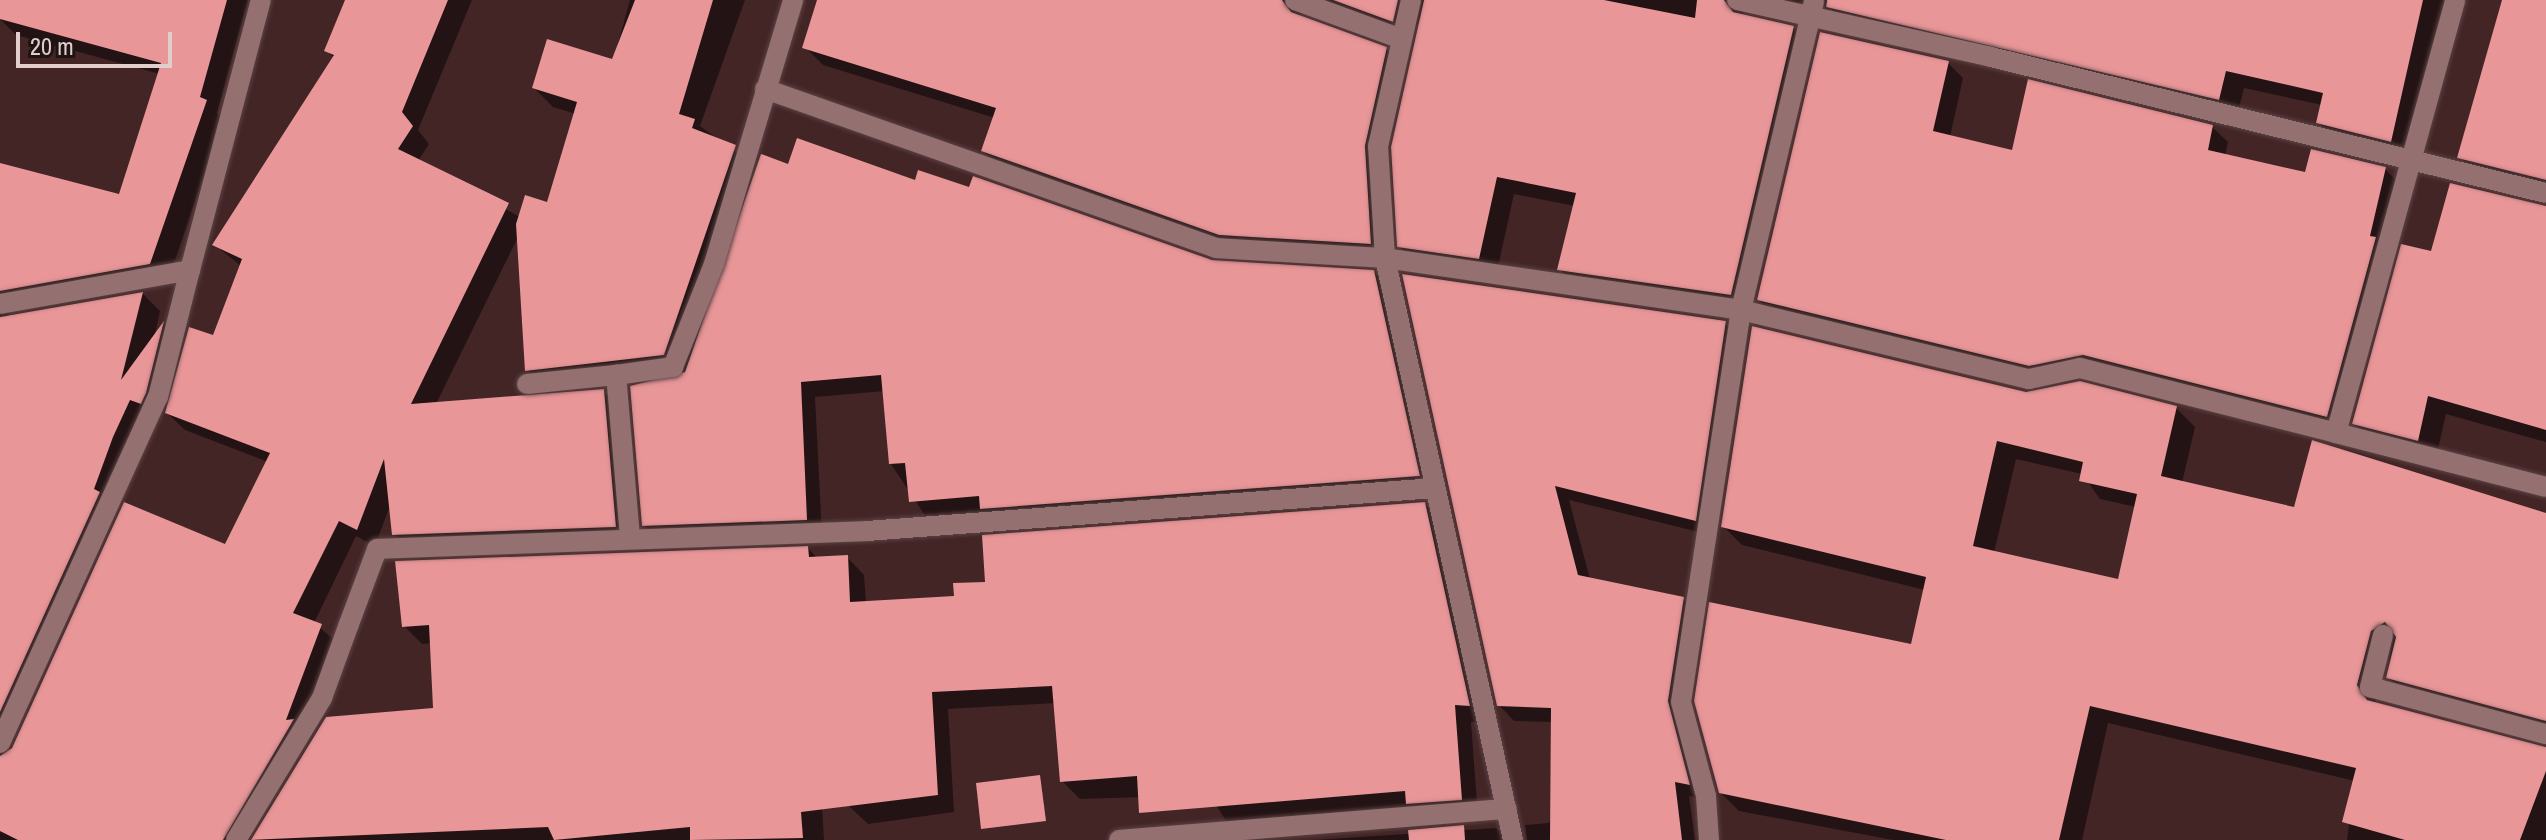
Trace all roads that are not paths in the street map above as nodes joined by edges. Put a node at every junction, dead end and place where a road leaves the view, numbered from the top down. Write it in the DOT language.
graph roads {
  1 [pos="261,0"];
  2 [pos="793,0"];
  3 [pos="1295,0"];
  4 [pos="1411,0"];
  5 [pos="1737,0"];
  6 [pos="2455,0"];
  7 [pos="1812,9"];
  8 [pos="1399,38"];
  9 [pos="765,89"];
  10 [pos="2409,164"];
  11 [pos="2546,193"];
  12 [pos="1385,258"];
  13 [pos="190,270"];
  14 [pos="0,304"];
  15 [pos="1741,310"];
  16 [pos="616,375"];
  17 [pos="527,384"];
  18 [pos="2336,433"];
  19 [pos="2546,487"];
  20 [pos="1435,488"];
  21 [pos="630,537"];
  22 [pos="2383,635"];
  23 [pos="2546,734"];
  24 [pos="0,743"];
  25 [pos="1507,809"];
  26 [pos="236,840"];
  27 [pos="1119,840"];
  28 [pos="1513,840"];
  29 [pos="1709,840"];
  1 -- 13 [label="street"];
  2 -- 9 [label="street"];
  3 -- 8 [label="street"];
  4 -- 8 [label="street"];
  5 -- 7 [label="street"];
  6 -- 10 [label="street"];
  7 -- 10 [label="street"];
  7 -- 15 [label="street"];
  8 -- 12 [label="street"];
  9 -- 12 [label="street"];
  9 -- 16 [label="street"];
  10 -- 11 [label="street"];
  10 -- 18 [label="street"];
  12 -- 15 [label="street"];
  12 -- 20 [label="street"];
  13 -- 14 [label="street"];
  13 -- 24 [label="street"];
  15 -- 18 [label="street"];
  15 -- 29 [label="street"];
  16 -- 17 [label="street"];
  16 -- 21 [label="street"];
  18 -- 19 [label="street"];
  20 -- 21 [label="street"];
  20 -- 25 [label="street"];
  21 -- 26 [label="street"];
  22 -- 23 [label="street"];
  25 -- 27 [label="street"];
  25 -- 28 [label="street"];
}
